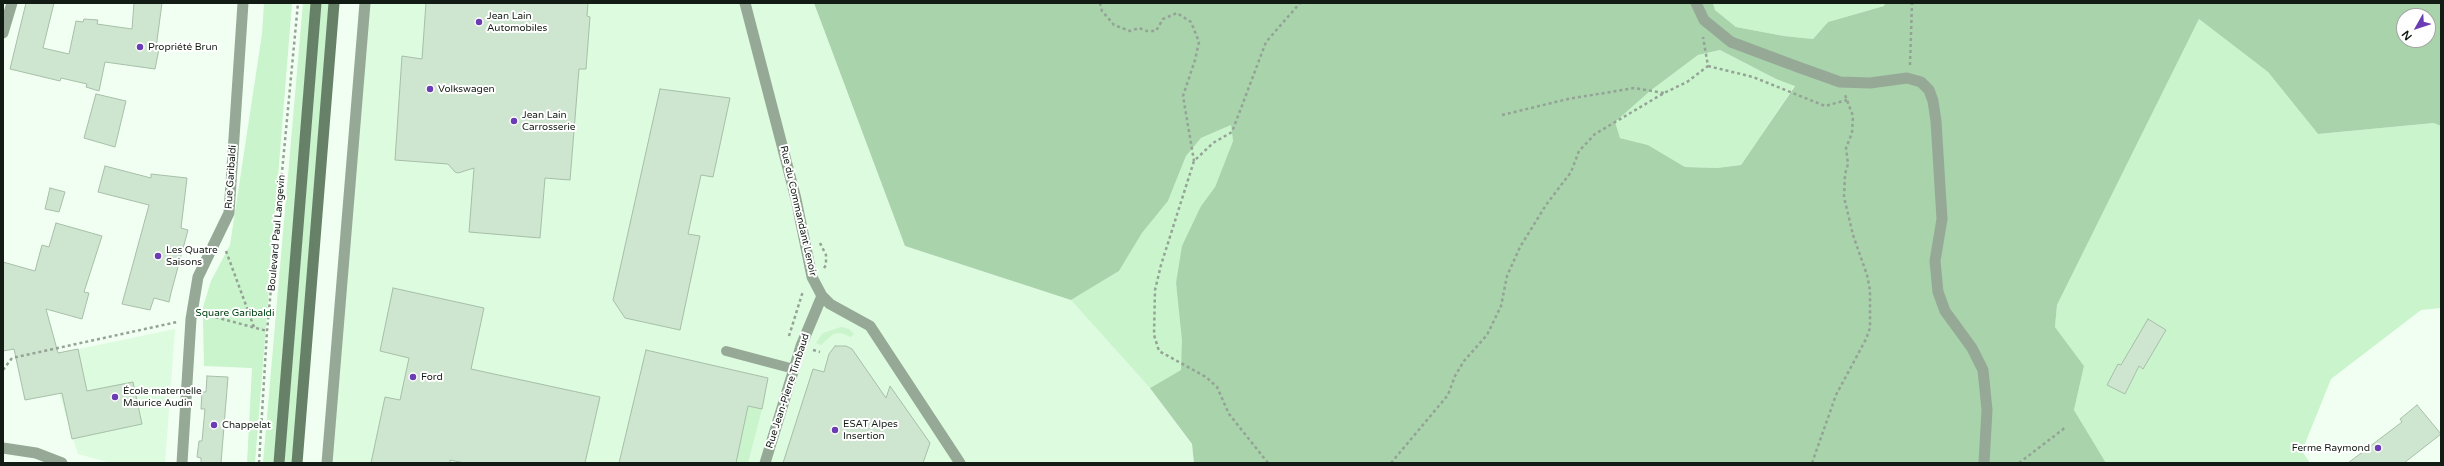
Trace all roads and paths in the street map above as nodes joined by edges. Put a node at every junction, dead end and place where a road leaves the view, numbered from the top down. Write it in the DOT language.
graph roads {
  1 [pos="12,3"];
  2 [pos="243,3"];
  3 [pos="298,3"];
  4 [pos="316,3"];
  5 [pos="334,3"];
  6 [pos="365,3"];
  7 [pos="746,3"];
  8 [pos="1100,3"];
  9 [pos="1300,3"];
  10 [pos="1696,3"];
  11 [pos="1912,3"];
  12 [pos="1704,20"];
  13 [pos="3,33"];
  14 [pos="1708,66"];
  15 [pos="1907,78"];
  16 [pos="1840,82"];
  17 [pos="1664,93"];
  18 [pos="1847,100"];
  19 [pos="1502,115"];
  20 [pos="1194,161"];
  21 [pos="214,245"];
  22 [pos="822,296"];
  23 [pos="191,319"];
  24 [pos="254,327"];
  25 [pos="267,330"];
  26 [pos="726,351"];
  27 [pos="794,369"];
  28 [pos="3,370"];
  29 [pos="2066,427"];
  30 [pos="3,448"];
  31 [pos="62,463"];
  32 [pos="182,463"];
  33 [pos="259,463"];
  34 [pos="279,463"];
  35 [pos="297,463"];
  36 [pos="327,463"];
  37 [pos="765,463"];
  38 [pos="960,463"];
  39 [pos="1268,463"];
  40 [pos="1391,463"];
  41 [pos="1812,463"];
  42 [pos="1984,463"];
  43 [pos="2019,463"];
  1 -- 13 [label="street"];
  2 -- 21 [label="street, Rue Garibaldi"];
  3 -- 25 [label="path, Boulevard Paul Langevin"];
  4 -- 34 [label="main road, Boulevard Paul Langevin"];
  5 -- 35 [label="main road"];
  6 -- 36 [label="street"];
  7 -- 22 [label="street, Rue du Commandant Lenoir"];
  8 -- 20 [label="path"];
  9 -- 20 [label="path"];
  10 -- 12 [label="street"];
  11 -- 15 [label="path"];
  12 -- 14 [label="path"];
  12 -- 16 [label="street"];
  14 -- 17 [label="path"];
  14 -- 18 [label="path"];
  15 -- 16 [label="street"];
  15 -- 42 [label="street"];
  16 -- 18 [label="path"];
  17 -- 19 [label="path"];
  17 -- 40 [label="path"];
  18 -- 41 [label="path"];
  20 -- 39 [label="path"];
  21 -- 23 [label="street, Rue Garibaldi"];
  21 -- 24 [label="path"];
  22 -- 27 [label="street, Rue Jean-Pierre Timbaud"];
  22 -- 38 [label="street, Rue du Commandant Lenoir"];
  23 -- 24 [label="path"];
  23 -- 28 [label="path"];
  23 -- 32 [label="street, Rue Garibaldi"];
  24 -- 25 [label="path"];
  25 -- 33 [label="path, Boulevard Paul Langevin"];
  26 -- 27 [label="lane"];
  27 -- 37 [label="street, Rue Jean-Pierre Timbaud"];
  29 -- 43 [label="path"];
  30 -- 31 [label="street"];
}
